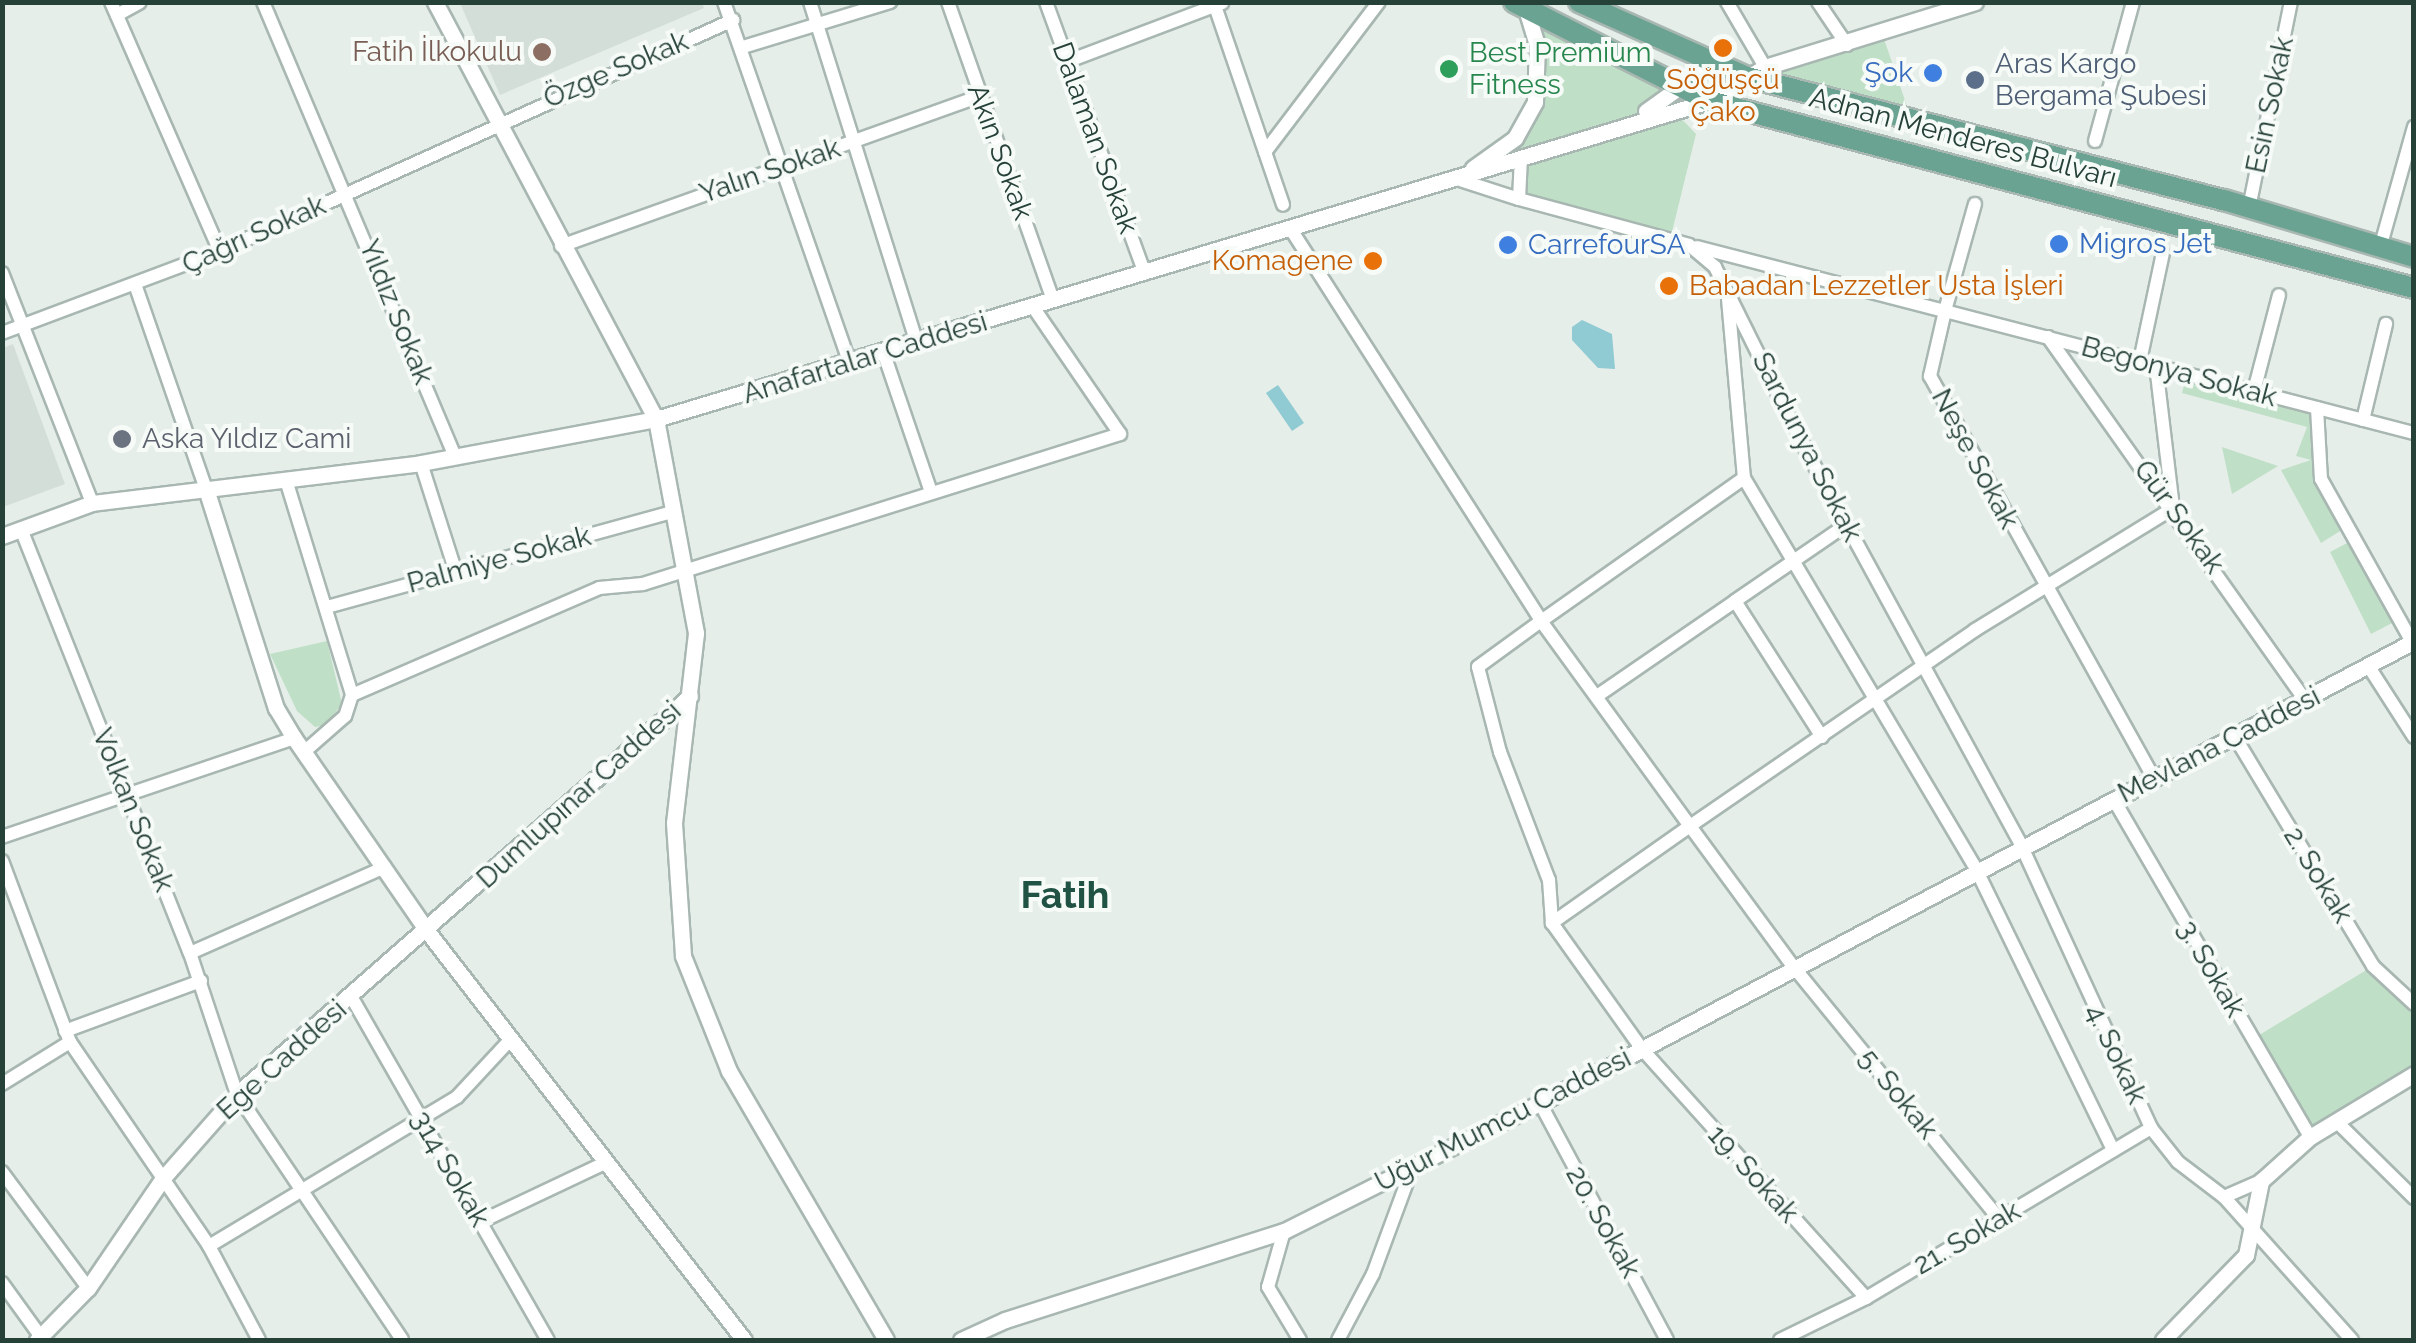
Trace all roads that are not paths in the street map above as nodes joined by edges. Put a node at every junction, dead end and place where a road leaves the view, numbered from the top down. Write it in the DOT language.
graph roads {
  1 [pos="140,2"];
  2 [pos="263,2"];
  3 [pos="436,2"];
  4 [pos="724,2"];
  5 [pos="810,2"];
  6 [pos="890,2"];
  7 [pos="948,2"];
  8 [pos="1046,2"];
  9 [pos="1379,2"];
  10 [pos="1579,2"];
  11 [pos="1727,2"];
  12 [pos="1818,2"];
  13 [pos="1975,2"];
  14 [pos="2133,2"];
  15 [pos="2292,2"];
  16 [pos="873,4"];
  17 [pos="1219,4"];
  18 [pos="1520,6"];
  19 [pos="114,9"];
  20 [pos="1932,9"];
  21 [pos="732,20"];
  22 [pos="817,22"];
  23 [pos="1847,44"];
  24 [pos="743,48"];
  25 [pos="1066,62"];
  26 [pos="1713,64"];
  27 [pos="1756,72"];
  28 [pos="1681,90"];
  29 [pos="979,96"];
  30 [pos="1709,101"];
  31 [pos="1634,118"];
  32 [pos="498,120"];
  33 [pos="2414,128"];
  34 [pos="2095,141"];
  35 [pos="852,142"];
  36 [pos="1265,152"];
  37 [pos="1521,157"];
  38 [pos="782,166"];
  39 [pos="1457,179"];
  40 [pos="349,194"];
  41 [pos="1519,199"];
  42 [pos="1975,204"];
  43 [pos="1283,205"];
  44 [pos="2249,208"];
  45 [pos="1292,231"];
  46 [pos="1689,245"];
  47 [pos="560,246"];
  48 [pos="2380,248"];
  49 [pos="220,251"];
  50 [pos="2163,252"];
  51 [pos="2414,257"];
  52 [pos="2,272"];
  53 [pos="1145,274"];
  54 [pos="136,287"];
  55 [pos="2414,288"];
  56 [pos="1727,289"];
  57 [pos="2279,296"];
  58 [pos="1053,300"];
  59 [pos="1033,306"];
  60 [pos="1945,311"];
  61 [pos="2386,324"];
  62 [pos="24,325"];
  63 [pos="2,333"];
  64 [pos="2048,337"];
  65 [pos="917,344"];
  66 [pos="884,354"];
  67 [pos="2140,360"];
  68 [pos="850,364"];
  69 [pos="2156,365"];
  70 [pos="2254,391"];
  71 [pos="2317,408"];
  72 [pos="656,419"];
  73 [pos="2363,420"];
  74 [pos="2414,433"];
  75 [pos="455,457"];
  76 [pos="421,463"];
  77 [pos="1744,478"];
  78 [pos="286,480"];
  79 [pos="206,489"];
  80 [pos="931,492"];
  81 [pos="92,503"];
  82 [pos="2173,508"];
  83 [pos="672,512"];
  84 [pos="1846,525"];
  85 [pos="21,529"];
  86 [pos="2,536"];
  87 [pos="1793,559"];
  88 [pos="684,571"];
  89 [pos="456,573"];
  90 [pos="2044,586"];
  91 [pos="1735,601"];
  92 [pos="327,608"];
  93 [pos="1541,621"];
  94 [pos="2413,642"];
  95 [pos="1924,666"];
  96 [pos="2369,668"];
  97 [pos="352,695"];
  98 [pos="690,696"];
  99 [pos="1597,696"];
  100 [pos="2305,700"];
  101 [pos="1875,701"];
  102 [pos="1822,737"];
  103 [pos="2235,737"];
  104 [pos="2414,737"];
  105 [pos="300,744"];
  106 [pos="2154,778"];
  107 [pos="129,795"];
  108 [pos="2114,800"];
  109 [pos="1690,826"];
  110 [pos="2,836"];
  111 [pos="2022,846"];
  112 [pos="2,861"];
  113 [pos="385,868"];
  114 [pos="1976,869"];
  115 [pos="1552,923"];
  116 [pos="428,931"];
  117 [pos="190,953"];
  118 [pos="1795,968"];
  119 [pos="201,981"];
  120 [pos="352,998"];
  121 [pos="2414,1004"];
  122 [pos="68,1037"];
  123 [pos="510,1040"];
  124 [pos="1642,1049"];
  125 [pos="2414,1074"];
  126 [pos="2,1084"];
  127 [pos="238,1094"];
  128 [pos="1540,1103"];
  129 [pos="420,1118"];
  130 [pos="2336,1121"];
  131 [pos="2150,1128"];
  132 [pos="2310,1137"];
  133 [pos="2113,1150"];
  134 [pos="606,1163"];
  135 [pos="1413,1166"];
  136 [pos="2,1172"];
  137 [pos="163,1178"];
  138 [pos="2260,1180"];
  139 [pos="300,1195"];
  140 [pos="2224,1198"];
  141 [pos="2414,1198"];
  142 [pos="2000,1220"];
  143 [pos="480,1222"];
  144 [pos="1284,1231"];
  145 [pos="2251,1232"];
  146 [pos="209,1246"];
  147 [pos="2,1283"];
  148 [pos="88,1288"];
  149 [pos="1866,1298"];
  150 [pos="39,1339"];
  151 [pos="259,1340"];
  152 [pos="402,1340"];
  153 [pos="548,1340"];
  154 [pos="744,1340"];
  155 [pos="886,1340"];
  156 [pos="961,1340"];
  157 [pos="1300,1340"];
  158 [pos="1338,1340"];
  159 [pos="1667,1340"];
  160 [pos="1780,1340"];
  161 [pos="2163,1340"];
  162 [pos="2352,1340"];
  1 -- 19 [label="street"];
  2 -- 40 [label="street, Yıldız Sokak"];
  3 -- 32 [label="street, Dumlupınar Caddesi"];
  4 -- 21 [label="street"];
  5 -- 22 [label="street"];
  6 -- 16 [label="street"];
  7 -- 29 [label="street, Akın Sokak"];
  8 -- 25 [label="street, Dalaman Sokak"];
  9 -- 36 [label="street"];
  10 -- 26 [label="main road, Adnan Menderes Bulvarı"];
  11 -- 27 [label="street"];
  12 -- 23 [label="street"];
  13 -- 20 [label="street, Anafartalar Caddesi"];
  14 -- 34 [label="street"];
  15 -- 44 [label="street, Esin Sokak"];
  16 -- 22 [label="street"];
  17 -- 25 [label="street"];
  17 -- 36 [label="street"];
  18 -- 28 [label="main road, Adnan Menderes Bulvarı"];
  18 -- 39 [label="street"];
  19 -- 49 [label="street"];
  20 -- 23 [label="street, Anafartalar Caddesi"];
  21 -- 24 [label="street"];
  21 -- 32 [label="street, Özge Sokak"];
  22 -- 24 [label="street"];
  22 -- 35 [label="street"];
  23 -- 27 [label="street, Anafartalar Caddesi"];
  24 -- 38 [label="street"];
  25 -- 53 [label="street, Dalaman Sokak"];
  26 -- 27 [label="main road, Adnan Menderes Bulvarı"];
  26 -- 28 [label="street"];
  27 -- 30 [label="street, Anafartalar Caddesi"];
  27 -- 44 [label="main road, Adnan Menderes Bulvarı"];
  28 -- 30 [label="main road, Adnan Menderes Bulvarı"];
  28 -- 31 [label="street"];
  29 -- 35 [label="street, Yalın Sokak"];
  29 -- 58 [label="street, Akın Sokak"];
  30 -- 31 [label="street, Anafartalar Caddesi"];
  30 -- 55 [label="main road, Adnan Menderes Bulvarı"];
  31 -- 37 [label="street, Anafartalar Caddesi"];
  32 -- 40 [label="street, Çağrı Sokak"];
  32 -- 47 [label="street, Dumlupınar Caddesi"];
  33 -- 48 [label="street"];
  35 -- 38 [label="street, Yalın Sokak"];
  35 -- 65 [label="street"];
  36 -- 43 [label="street"];
  37 -- 39 [label="street, Anafartalar Caddesi"];
  37 -- 41 [label="street"];
  38 -- 47 [label="street, Yalın Sokak"];
  38 -- 68 [label="street"];
  39 -- 41 [label="street"];
  39 -- 45 [label="street, Anafartalar Caddesi"];
  40 -- 49 [label="street, Çağrı Sokak"];
  40 -- 75 [label="street, Yıldız Sokak"];
  41 -- 46 [label="street"];
  42 -- 60 [label="street, Neşe Sokak"];
  44 -- 48 [label="main road, Adnan Menderes Bulvarı"];
  45 -- 53 [label="street, Anafartalar Caddesi"];
  45 -- 93 [label="street, 5. Sokak"];
  46 -- 56 [label="street, Sardunya Sokak"];
  46 -- 60 [label="street"];
  47 -- 72 [label="street, Dumlupınar Caddesi"];
  48 -- 51 [label="main road, Adnan Menderes Bulvarı"];
  49 -- 54 [label="street, Çağrı Sokak"];
  50 -- 67 [label="street"];
  52 -- 62 [label="street"];
  53 -- 58 [label="street, Anafartalar Caddesi"];
  54 -- 62 [label="street, Çağrı Sokak"];
  54 -- 79 [label="street"];
  56 -- 77 [label="street"];
  56 -- 84 [label="street, Sardunya Sokak"];
  57 -- 70 [label="street"];
  58 -- 59 [label="street, Anafartalar Caddesi"];
  59 -- 65 [label="street, Anafartalar Caddesi"];
  59 -- 80 [label="street"];
  60 -- 64 [label="street, Begonya Sokak"];
  60 -- 90 [label="street, Neşe Sokak"];
  61 -- 73 [label="street"];
  62 -- 63 [label="street, Çağrı Sokak"];
  62 -- 81 [label="street"];
  64 -- 67 [label="street, Begonya Sokak"];
  64 -- 82 [label="street, Gür Sokak"];
  65 -- 66 [label="street, Anafartalar Caddesi"];
  66 -- 68 [label="street, Anafartalar Caddesi"];
  66 -- 80 [label="street"];
  67 -- 69 [label="street, Begonya Sokak"];
  68 -- 72 [label="street, Anafartalar Caddesi"];
  69 -- 70 [label="street, Begonya Sokak"];
  69 -- 82 [label="street"];
  70 -- 71 [label="street, Begonya Sokak"];
  71 -- 73 [label="street, Begonya Sokak"];
  71 -- 94 [label="street"];
  72 -- 75 [label="street, Anafartalar Caddesi"];
  72 -- 83 [label="street, Dumlupınar Caddesi"];
  73 -- 74 [label="street, Begonya Sokak"];
  75 -- 76 [label="street, Anafartalar Caddesi"];
  76 -- 78 [label="street, Anafartalar Caddesi"];
  76 -- 89 [label="street"];
  77 -- 87 [label="street"];
  77 -- 93 [label="street"];
  78 -- 79 [label="street, Anafartalar Caddesi"];
  78 -- 92 [label="street"];
  79 -- 81 [label="street, Anafartalar Caddesi"];
  79 -- 105 [label="street"];
  80 -- 88 [label="street"];
  81 -- 85 [label="street, Anafartalar Caddesi"];
  82 -- 90 [label="street"];
  82 -- 100 [label="street, Gür Sokak"];
  83 -- 88 [label="street, Dumlupınar Caddesi"];
  83 -- 89 [label="street, Palmiye Sokak"];
  84 -- 87 [label="street"];
  84 -- 95 [label="street, Sardunya Sokak"];
  85 -- 86 [label="street, Anafartalar Caddesi"];
  85 -- 107 [label="street, Volkan Sokak"];
  87 -- 91 [label="street"];
  87 -- 101 [label="street"];
  88 -- 97 [label="street"];
  88 -- 98 [label="street, Dumlupınar Caddesi"];
  89 -- 92 [label="street, Palmiye Sokak"];
  90 -- 95 [label="street"];
  90 -- 106 [label="street, Neşe Sokak"];
  91 -- 99 [label="street"];
  91 -- 102 [label="street"];
  92 -- 97 [label="street"];
  93 -- 99 [label="street, 5. Sokak"];
  93 -- 115 [label="street"];
  94 -- 96 [label="street, Mevlana Caddesi"];
  95 -- 101 [label="street"];
  95 -- 111 [label="street, Sardunya Sokak"];
  96 -- 100 [label="street, Mevlana Caddesi"];
  96 -- 104 [label="street"];
  97 -- 105 [label="street"];
  98 -- 116 [label="street, Dumlupınar Caddesi"];
  98 -- 155 [label="street"];
  99 -- 109 [label="street, 5. Sokak"];
  100 -- 103 [label="street, Mevlana Caddesi"];
  101 -- 102 [label="street"];
  101 -- 114 [label="street"];
  102 -- 109 [label="street"];
  103 -- 106 [label="street, Mevlana Caddesi"];
  103 -- 121 [label="street, 2. Sokak"];
  105 -- 107 [label="street"];
  105 -- 113 [label="street"];
  106 -- 108 [label="street, Mevlana Caddesi"];
  107 -- 110 [label="street"];
  107 -- 117 [label="street, Volkan Sokak"];
  108 -- 111 [label="street, Mevlana Caddesi"];
  108 -- 132 [label="street, 3. Sokak"];
  109 -- 115 [label="street"];
  109 -- 118 [label="street, 5. Sokak"];
  111 -- 114 [label="street, Uğur Mumcu Caddesi"];
  111 -- 131 [label="street, 4. Sokak"];
  112 -- 122 [label="street"];
  113 -- 116 [label="street"];
  113 -- 117 [label="street"];
  114 -- 118 [label="street, Uğur Mumcu Caddesi"];
  114 -- 133 [label="street"];
  115 -- 124 [label="street, 19. Sokak"];
  116 -- 120 [label="street, Ege Caddesi"];
  116 -- 123 [label="street"];
  117 -- 119 [label="street, Volkan Sokak"];
  118 -- 124 [label="street, Uğur Mumcu Caddesi"];
  118 -- 142 [label="street, 5. Sokak"];
  119 -- 122 [label="street"];
  119 -- 127 [label="street, Volkan Sokak"];
  120 -- 127 [label="street, Ege Caddesi"];
  120 -- 129 [label="street, 314 Sokak"];
  122 -- 126 [label="street"];
  122 -- 137 [label="street"];
  123 -- 129 [label="street"];
  123 -- 134 [label="street"];
  124 -- 128 [label="street, Uğur Mumcu Caddesi"];
  124 -- 149 [label="street, 19. Sokak"];
  125 -- 130 [label="street"];
  127 -- 137 [label="street, Ege Caddesi"];
  127 -- 139 [label="street, Volkan Sokak"];
  128 -- 135 [label="street, Uğur Mumcu Caddesi"];
  128 -- 159 [label="street, 20. Sokak"];
  129 -- 139 [label="street"];
  129 -- 143 [label="street, 314 Sokak"];
  130 -- 132 [label="street"];
  130 -- 141 [label="street"];
  131 -- 133 [label="street, 21. Sokak"];
  131 -- 140 [label="street, 4. Sokak"];
  132 -- 138 [label="street"];
  133 -- 142 [label="street, 21. Sokak"];
  134 -- 143 [label="street"];
  134 -- 154 [label="street"];
  135 -- 144 [label="street, Uğur Mumcu Caddesi"];
  135 -- 158 [label="street"];
  136 -- 148 [label="street"];
  137 -- 146 [label="street"];
  137 -- 148 [label="street, Ege Caddesi"];
  138 -- 140 [label="street"];
  138 -- 145 [label="street"];
  139 -- 146 [label="street"];
  139 -- 152 [label="street, Volkan Sokak"];
  140 -- 145 [label="street, 4. Sokak"];
  142 -- 149 [label="street, 21. Sokak"];
  143 -- 153 [label="street, 314 Sokak"];
  144 -- 156 [label="street, Uğur Mumcu Caddesi"];
  144 -- 157 [label="street"];
  145 -- 161 [label="street"];
  145 -- 162 [label="street, 4. Sokak"];
  146 -- 151 [label="street"];
  147 -- 150 [label="street"];
  148 -- 150 [label="street, Ege Caddesi"];
  149 -- 160 [label="street, 21. Sokak"];
}
